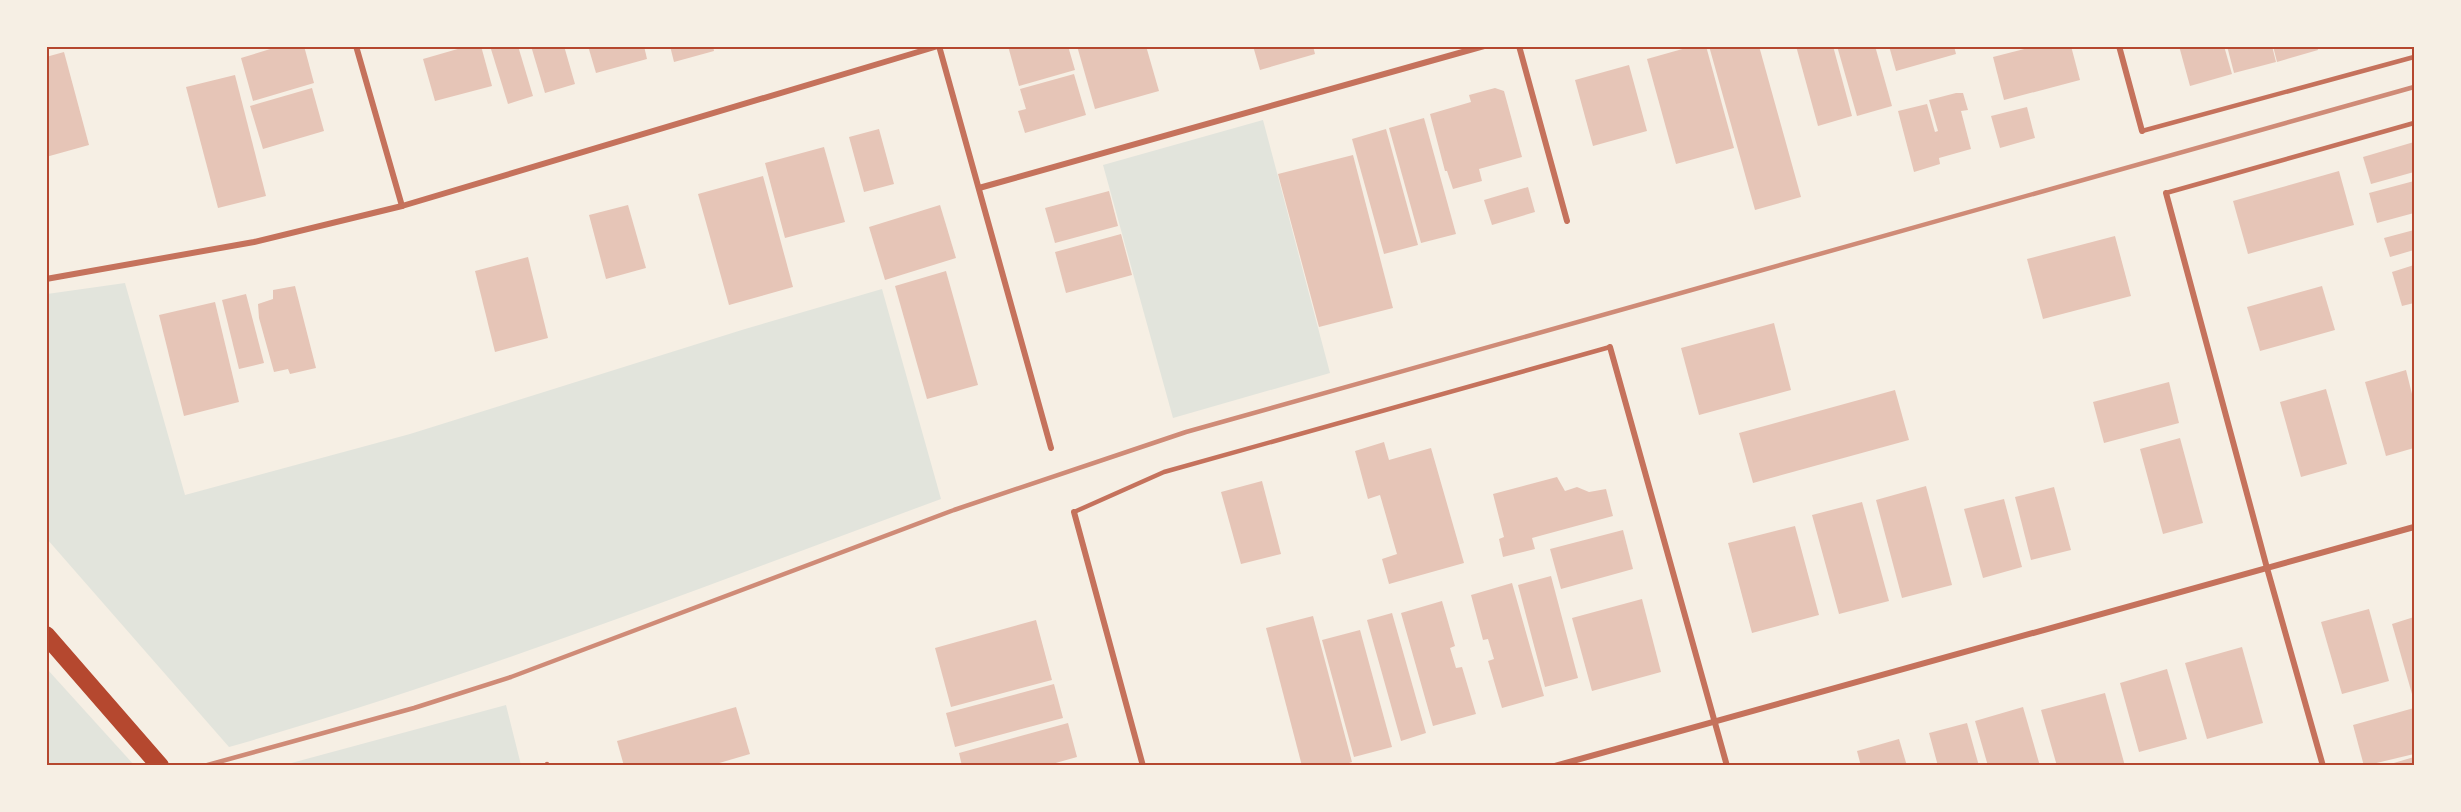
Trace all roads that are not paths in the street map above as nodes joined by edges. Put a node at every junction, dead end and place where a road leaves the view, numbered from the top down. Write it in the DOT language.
graph roads {
  1 [pos="356,46"];
  2 [pos="939,46"];
  3 [pos="1485,46"];
  4 [pos="1519,46"];
  5 [pos="2119,46"];
  6 [pos="2415,57"];
  7 [pos="2415,123"];
  8 [pos="2142,131"];
  9 [pos="979,188"];
  10 [pos="2166,193"];
  11 [pos="402,206"];
  12 [pos="1567,221"];
  13 [pos="46,279"];
  14 [pos="1610,348"];
  15 [pos="1051,448"];
  16 [pos="1074,512"];
  17 [pos="2415,527"];
  18 [pos="2267,568"];
  19 [pos="46,635"];
  20 [pos="1713,722"];
  21 [pos="160,765"];
  22 [pos="1143,765"];
  23 [pos="1555,765"];
  24 [pos="1726,765"];
  25 [pos="2323,765"];
  1 -- 11 [label="street"];
  2 -- 9 [label="street"];
  2 -- 11 [label="street"];
  3 -- 9 [label="street"];
  4 -- 12 [label="street"];
  5 -- 8 [label="street"];
  6 -- 8 [label="lane"];
  7 -- 10 [label="lane"];
  9 -- 15 [label="street"];
  10 -- 18 [label="street"];
  11 -- 13 [label="street"];
  14 -- 16 [label="lane"];
  14 -- 20 [label="street"];
  16 -- 22 [label="street"];
  17 -- 18 [label="street"];
  18 -- 20 [label="street"];
  18 -- 25 [label="street"];
  19 -- 21 [label="highway"];
  20 -- 23 [label="street"];
  20 -- 24 [label="street"];
}
